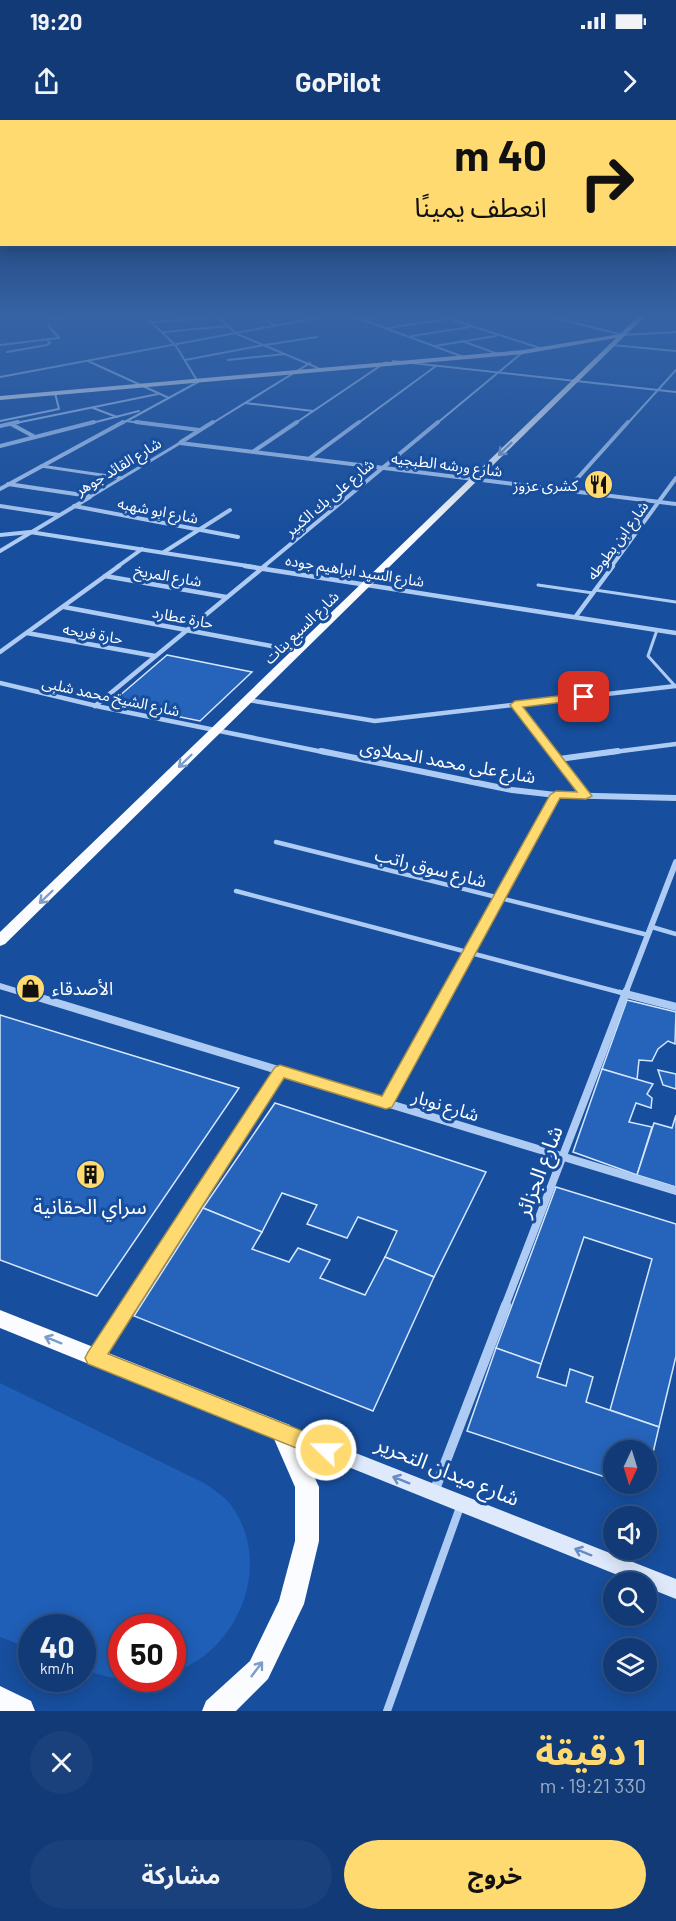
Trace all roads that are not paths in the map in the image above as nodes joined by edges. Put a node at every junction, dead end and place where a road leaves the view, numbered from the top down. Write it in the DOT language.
graph roads {
  1 [pos="115,387"];
  2 [pos="143,387"];
  3 [pos="190,387"];
  4 [pos="269,387"];
  5 [pos="350,387"];
  6 [pos="407,387"];
  7 [pos="481,387"];
  8 [pos="569,387"];
  9 [pos="632,387"];
  10 [pos="660,387"];
  11 [pos="657,390"];
  12 [pos="676,392"];
  13 [pos="55,393"];
  14 [pos="158,394"];
  15 [pos="0,398"];
  16 [pos="169,398"];
  17 [pos="245,402"];
  18 [pos="92,407"];
  19 [pos="148,409"];
  20 [pos="313,411"];
  21 [pos="116,417"];
  22 [pos="0,421"];
  23 [pos="126,421"];
  24 [pos="10,424"];
  25 [pos="0,426"];
  26 [pos="200,430"];
  27 [pos="35,437"];
  28 [pos="180,442"];
  29 [pos="0,446"];
  30 [pos="253,452"];
  31 [pos="309,459"];
  32 [pos="41,466"];
  33 [pos="382,468"];
  34 [pos="676,477"];
  35 [pos="122,478"];
  36 [pos="474,479"];
  37 [pos="8,484"];
  38 [pos="1,488"];
  39 [pos="566,491"];
  40 [pos="90,496"];
  41 [pos="659,502"];
  42 [pos="676,504"];
  43 [pos="0,506"];
  44 [pos="74,506"];
  45 [pos="230,510"];
  46 [pos="59,515"];
  47 [pos="197,530"];
  48 [pos="30,532"];
  49 [pos="0,535"];
  50 [pos="238,537"];
  51 [pos="142,549"];
  52 [pos="0,551"];
  53 [pos="163,552"];
  54 [pos="263,568"];
  55 [pos="105,576"];
  56 [pos="367,584"];
  57 [pos="538,585"];
  58 [pos="594,591"];
  59 [pos="226,597"];
  60 [pos="676,602"];
  61 [pos="64,607"];
  62 [pos="576,616"];
  63 [pos="187,630"];
  64 [pos="657,630"];
  65 [pos="27,633"];
  66 [pos="676,633"];
  67 [pos="298,651"];
  68 [pos="0,652"];
  69 [pos="155,656"];
  70 [pos="0,683"];
  71 [pos="675,686"];
  72 [pos="248,700"];
  73 [pos="515,705"];
  74 [pos="95,706"];
  75 [pos="216,731"];
  76 [pos="676,744"];
  77 [pos="559,759"];
  78 [pos="556,795"];
  79 [pos="586,796"];
  80 [pos="676,798"];
  81 [pos="276,842"];
  82 [pos="676,862"];
  83 [pos="236,891"];
  84 [pos="499,898"];
  85 [pos="650,931"];
  86 [pos="676,934"];
  87 [pos="0,941"];
  88 [pos="469,952"];
  89 [pos="0,986"];
  90 [pos="626,994"];
  91 [pos="676,1007"];
  92 [pos="280,1071"];
  93 [pos="386,1103"];
  94 [pos="563,1157"];
  95 [pos="676,1191"];
  96 [pos="0,1319"];
  97 [pos="95,1358"];
  98 [pos="282,1432"];
  99 [pos="434,1494"];
  100 [pos="461,1504"];
  101 [pos="676,1590"];
  102 [pos="0,1700"];
  103 [pos="21,1711"];
  104 [pos="216,1711"];
  105 [pos="387,1711"];
  1 -- 13 [label="main road"];
  2 -- 14 [label="street"];
  3 -- 16 [label="street"];
  4 -- 17 [label="street, شارع القائد جوهر"];
  5 -- 20 [label="street"];
  6 -- 31 [label="street"];
  7 -- 33 [label="street, شارع على بك الكبير"];
  8 -- 36 [label="main road, شارع السبع بنات, one-way"];
  9 -- 11 [label="street"];
  10 -- 11 [label="street"];
  11 -- 12 [label="street"];
  11 -- 39 [label="street"];
  13 -- 15 [label="main road"];
  13 -- 22 [label="lane"];
  14 -- 16 [label="street"];
  14 -- 18 [label="street"];
  16 -- 19 [label="street"];
  17 -- 20 [label="street"];
  17 -- 26 [label="street, شارع القائد جوهر"];
  18 -- 21 [label="street"];
  18 -- 24 [label="street"];
  19 -- 21 [label="street"];
  19 -- 23 [label="street"];
  20 -- 30 [label="street"];
  21 -- 23 [label="street"];
  21 -- 27 [label="street"];
  23 -- 26 [label="street"];
  23 -- 32 [label="street"];
  24 -- 25 [label="street"];
  24 -- 27 [label="street"];
  26 -- 28 [label="street, شارع القائد جوهر"];
  27 -- 29 [label="street"];
  28 -- 30 [label="street, شارع ورشه الطبجيه"];
  28 -- 35 [label="street, شارع القائد جوهر"];
  30 -- 31 [label="street, شارع ورشه الطبجيه"];
  31 -- 33 [label="street, شارع ورشه الطبجيه"];
  32 -- 35 [label="street"];
  32 -- 37 [label="street"];
  33 -- 36 [label="street, شارع ورشه الطبجيه"];
  33 -- 54 [label="street, شارع على بك الكبير"];
  34 -- 41 [label="street, شارع ابن بطوطه"];
  35 -- 40 [label="street, شارع القائد جوهر"];
  36 -- 39 [label="street, شارع ورشه الطبجيه"];
  36 -- 56 [label="main road, شارع السبع بنات"];
  37 -- 38 [label="street"];
  37 -- 40 [label="street"];
  39 -- 41 [label="street, شارع ورشه الطبجيه"];
  40 -- 44 [label="street, شارع القائد جوهر"];
  41 -- 42 [label="street, شارع ورشه الطبجيه"];
  41 -- 58 [label="street, شارع ابن بطوطه"];
  43 -- 46 [label="street"];
  44 -- 46 [label="street, شارع القائد جوهر"];
  44 -- 47 [label="street, شارع ابو شهبه"];
  45 -- 47 [label="street"];
  46 -- 48 [label="street, شارع القائد جوهر"];
  47 -- 50 [label="street, شارع ابو شهبه"];
  47 -- 53 [label="street"];
  48 -- 49 [label="street"];
  48 -- 51 [label="street, شارع السيد ابراهيم جوده"];
  48 -- 52 [label="street, شارع القائد جوهر"];
  51 -- 53 [label="street, شارع السيد ابراهيم جوده"];
  51 -- 55 [label="street"];
  53 -- 54 [label="street, شارع السيد ابراهيم جوده"];
  54 -- 56 [label="street, شارع السيد ابراهيم جوده"];
  54 -- 59 [label="street, شارع على بك الكبير"];
  55 -- 59 [label="street, شارع المريخ"];
  55 -- 61 [label="street"];
  56 -- 62 [label="street, شارع السيد ابراهيم جوده"];
  56 -- 67 [label="main road, شارع السبع بنات"];
  57 -- 58 [label="lane"];
  58 -- 60 [label="lane"];
  58 -- 62 [label="street, شارع ابن بطوطه"];
  59 -- 63 [label="street, شارع على بك الكبير"];
  61 -- 63 [label="street, حارة عطارد"];
  61 -- 65 [label="street"];
  62 -- 64 [label="street, شارع السيد ابراهيم جوده"];
  63 -- 67 [label="street, حارة عطارد"];
  63 -- 69 [label="street, شارع على بك الكبير"];
  64 -- 66 [label="street, شارع السيد ابراهيم جوده"];
  64 -- 71 [label="lane"];
  65 -- 68 [label="street"];
  65 -- 69 [label="street, حارة فريحه"];
  67 -- 72 [label="main road, شارع السبع بنات"];
  69 -- 74 [label="street, شارع على بك الكبير"];
  70 -- 74 [label="street, شارع الشيخ محمد شلبى"];
  71 -- 73 [label="street"];
  72 -- 73 [label="street"];
  72 -- 75 [label="main road, شارع السبع بنات"];
  73 -- 77 [label="street"];
  74 -- 75 [label="street, شارع الشيخ محمد شلبى"];
  75 -- 78 [label="street, شارع على محمد الحملاوى"];
  75 -- 87 [label="main road, شارع السبع بنات, one-way"];
  76 -- 77 [label="street"];
  77 -- 79 [label="street"];
  78 -- 79 [label="street, شارع على محمد الحملاوى"];
  78 -- 84 [label="street"];
  79 -- 80 [label="street, شارع على محمد الحملاوى"];
  81 -- 84 [label="lane, شارع سوق راتب"];
  82 -- 85 [label="street, شارع الجزائر"];
  83 -- 88 [label="lane"];
  84 -- 85 [label="lane, شارع سوق راتب"];
  84 -- 88 [label="street"];
  85 -- 86 [label="lane, شارع سوق راتب"];
  85 -- 90 [label="street, شارع الجزائر"];
  88 -- 90 [label="lane"];
  88 -- 93 [label="street"];
  89 -- 92 [label="street, شارع نوبار"];
  90 -- 91 [label="street"];
  90 -- 94 [label="street, شارع الجزائر"];
  92 -- 93 [label="street, شارع نوبار"];
  92 -- 97 [label="street"];
  93 -- 94 [label="street, شارع نوبار"];
  94 -- 95 [label="street, شارع نوبار"];
  94 -- 99 [label="street, شارع الجزائر"];
  97 -- 96 [label="main road, شارع ميدان التحرير, one-way"];
  97 -- 98 [label="main road, شارع ميدان التحرير"];
  99 -- 98 [label="main road, شارع ميدان التحرير, one-way"];
  104 -- 98 [label="main road, one-way"];
  99 -- 100 [label="main road, شارع ميدان التحرير"];
  101 -- 100 [label="main road, شارع ميدان التحرير, one-way"];
  100 -- 105 [label="lane"];
  102 -- 103 [label="main road"];
}
